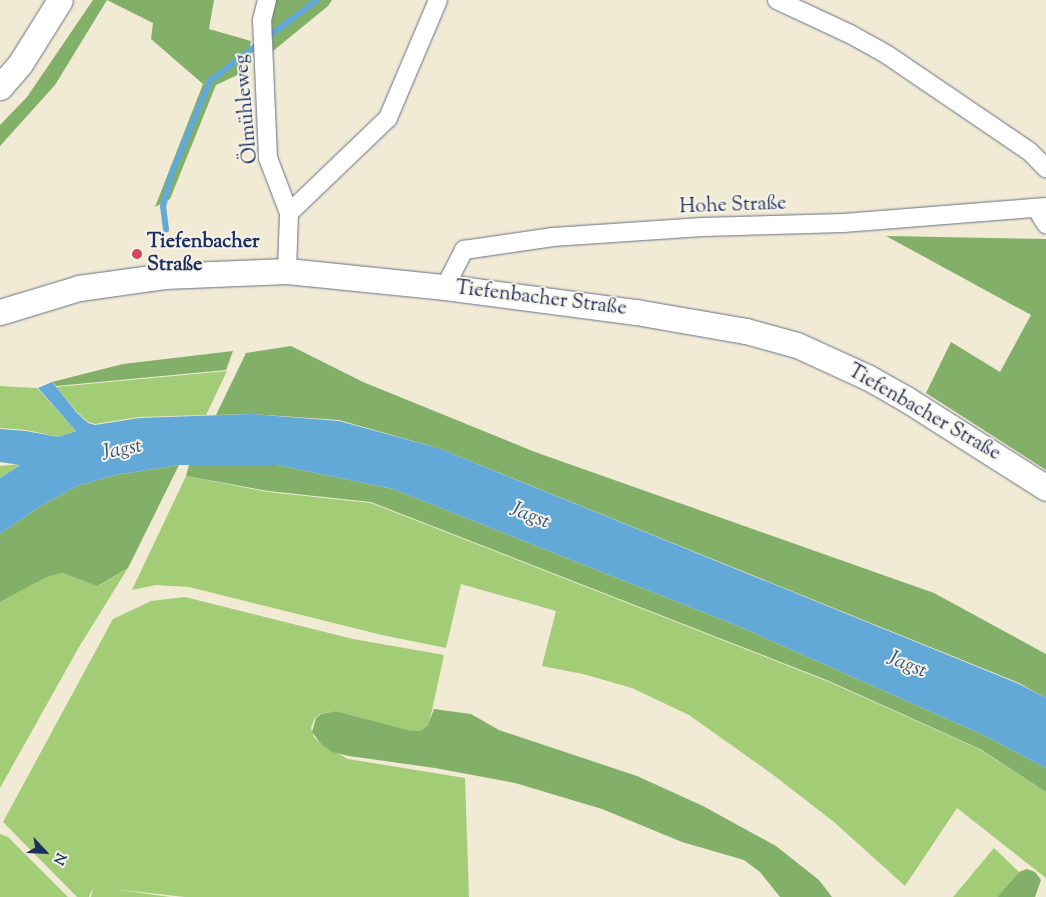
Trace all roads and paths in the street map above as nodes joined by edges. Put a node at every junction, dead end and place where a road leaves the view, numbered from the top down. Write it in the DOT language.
graph roads {
  1 [pos="60,0"];
  2 [pos="267,0"];
  3 [pos="438,0"];
  4 [pos="777,0"];
  5 [pos="0,88"];
  6 [pos="1046,168"];
  7 [pos="1041,207"];
  8 [pos="288,213"];
  9 [pos="1046,224"];
  10 [pos="287,271"];
  11 [pos="445,287"];
  12 [pos="0,312"];
  13 [pos="1046,488"];
  1 -- 5 [label="main road"];
  2 -- 8 [label="street, Ölmühleweg"];
  3 -- 8 [label="street"];
  4 -- 6 [label="street"];
  7 -- 9 [label="street"];
  7 -- 11 [label="street, Hohe Straße"];
  8 -- 10 [label="street"];
  10 -- 11 [label="main road, Tiefenbacher Straße"];
  10 -- 12 [label="main road, Tiefenbacher Straße"];
  11 -- 13 [label="main road, Tiefenbacher Straße"];
}
